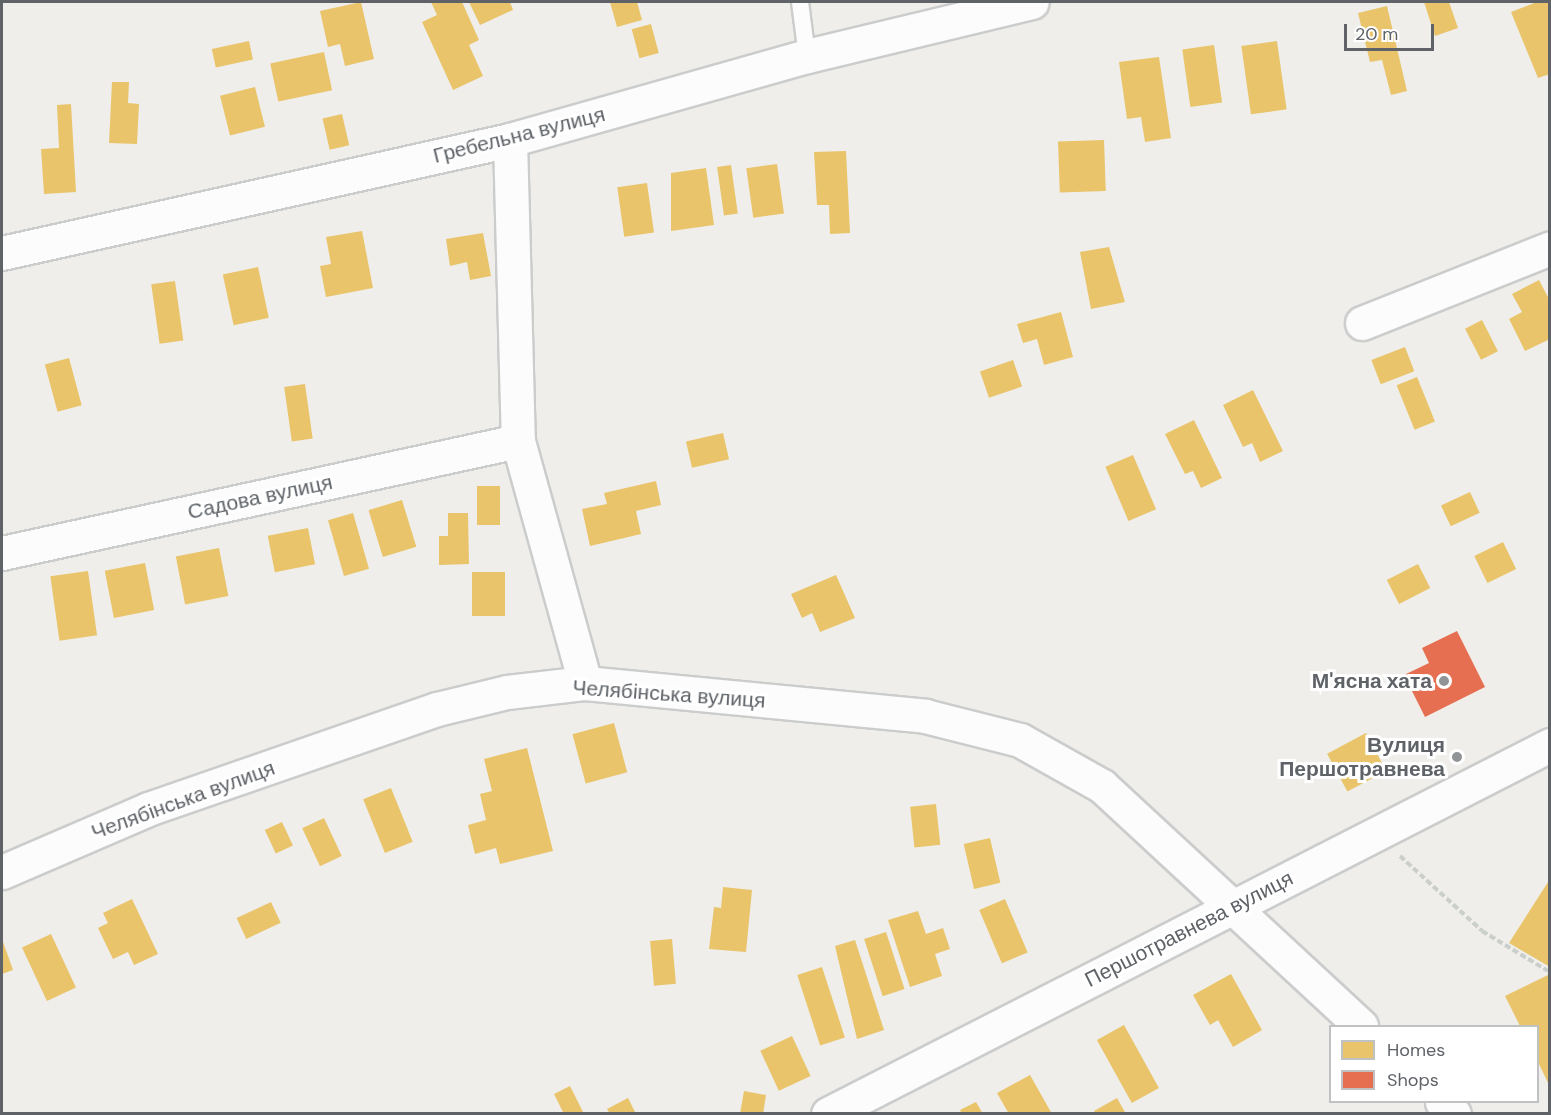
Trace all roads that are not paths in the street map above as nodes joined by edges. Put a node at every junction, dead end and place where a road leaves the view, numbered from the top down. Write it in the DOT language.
graph roads {
  1 [pos="800,2"];
  2 [pos="1032,2"];
  3 [pos="807,56"];
  4 [pos="510,140"];
  5 [pos="1550,248"];
  6 [pos="2,253"];
  7 [pos="1362,323"];
  8 [pos="518,441"];
  9 [pos="2,553"];
  10 [pos="585,683"];
  11 [pos="1550,745"];
  12 [pos="2,872"];
  13 [pos="1233,907"];
  14 [pos="1360,1025"];
  15 [pos="828,1113"];
  1 -- 3 [label="lane"];
  2 -- 3 [label="street, Гребельна вулиця"];
  3 -- 4 [label="street, Гребельна вулиця"];
  4 -- 6 [label="street, Гребельна вулиця"];
  4 -- 8 [label="street"];
  5 -- 7 [label="street"];
  8 -- 9 [label="street, Садова вулиця"];
  8 -- 10 [label="street"];
  10 -- 12 [label="street, Челябінська вулиця"];
  10 -- 13 [label="street, Челябінська вулиця"];
  11 -- 13 [label="street, Першотравнева вулиця"];
  13 -- 14 [label="street, Челябінська вулиця"];
  13 -- 15 [label="street, Першотравнева вулиця"];
}
